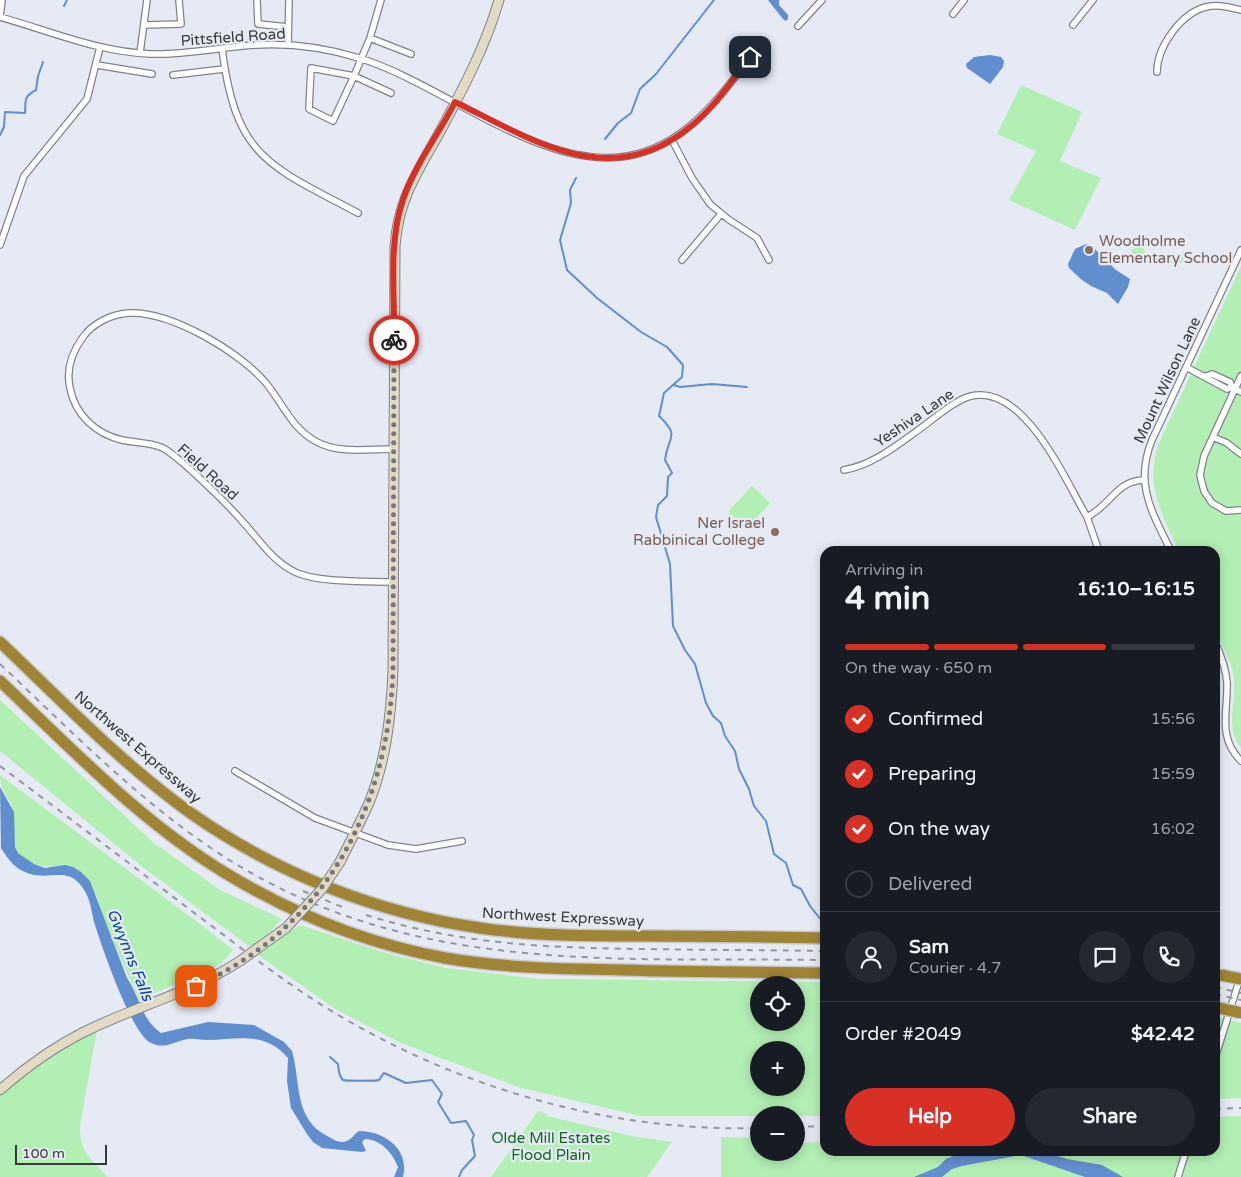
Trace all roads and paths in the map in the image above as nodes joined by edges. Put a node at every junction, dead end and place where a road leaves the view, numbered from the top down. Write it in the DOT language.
graph roads {
  1 [pos="2,0"];
  2 [pos="147,0"];
  3 [pos="179,0"];
  4 [pos="257,0"];
  5 [pos="289,0"];
  6 [pos="380,0"];
  7 [pos="499,0"];
  8 [pos="822,0"];
  9 [pos="964,0"];
  10 [pos="1093,0"];
  11 [pos="1241,10"];
  12 [pos="954,14"];
  13 [pos="0,17"];
  14 [pos="144,25"];
  15 [pos="1073,25"];
  16 [pos="798,26"];
  17 [pos="288,27"];
  18 [pos="370,38"];
  19 [pos="762,42"];
  20 [pos="288,45"];
  21 [pos="100,47"];
  22 [pos="222,49"];
  23 [pos="140,53"];
  24 [pos="411,54"];
  25 [pos="361,58"];
  26 [pos="97,65"];
  27 [pos="224,68"];
  28 [pos="1157,72"];
  29 [pos="152,74"];
  30 [pos="173,76"];
  31 [pos="354,76"];
  32 [pos="391,93"];
  33 [pos="455,102"];
  34 [pos="672,140"];
  35 [pos="358,213"];
  36 [pos="722,214"];
  37 [pos="0,244"];
  38 [pos="1241,250"];
  39 [pos="682,260"];
  40 [pos="769,260"];
  41 [pos="1186,367"];
  42 [pos="1241,376"];
  43 [pos="1236,389"];
  44 [pos="1213,437"];
  45 [pos="394,449"];
  46 [pos="1241,454"];
  47 [pos="844,470"];
  48 [pos="1144,480"];
  49 [pos="1241,510"];
  50 [pos="1087,517"];
  51 [pos="1097,546"];
  52 [pos="1169,546"];
  53 [pos="394,582"];
  54 [pos="0,642"];
  55 [pos="1220,657"];
  56 [pos="0,681"];
  57 [pos="1241,760"];
  58 [pos="235,772"];
  59 [pos="355,832"];
  60 [pos="462,841"];
  61 [pos="820,938"];
  62 [pos="820,972"];
  63 [pos="1220,974"];
  64 [pos="1241,974"];
  65 [pos="1241,979"];
  66 [pos="1220,1008"];
  67 [pos="1241,1013"];
  68 [pos="1220,1042"];
  69 [pos="0,1090"];
  70 [pos="1184,1156"];
  71 [pos="1178,1177"];
  1 -- 13 [label="street"];
  2 -- 14 [label="street"];
  3 -- 14 [label="street"];
  4 -- 17 [label="street"];
  5 -- 17 [label="street"];
  6 -- 18 [label="street"];
  7 -- 33 [label="main road"];
  8 -- 16 [label="street"];
  9 -- 12 [label="street"];
  10 -- 15 [label="street"];
  11 -- 28 [label="street"];
  13 -- 21 [label="street, Pittsfield Road"];
  14 -- 23 [label="street"];
  17 -- 20 [label="street"];
  18 -- 24 [label="street"];
  18 -- 25 [label="street"];
  19 -- 34 [label="street, Pittsfield Road"];
  20 -- 22 [label="street, Pittsfield Road"];
  20 -- 25 [label="street, Pittsfield Road"];
  21 -- 23 [label="street, Pittsfield Road"];
  21 -- 26 [label="street"];
  22 -- 23 [label="street, Pittsfield Road"];
  22 -- 27 [label="street"];
  25 -- 31 [label="street"];
  25 -- 33 [label="street, Pittsfield Road"];
  26 -- 29 [label="street"];
  26 -- 37 [label="street"];
  27 -- 30 [label="street"];
  27 -- 35 [label="street"];
  31 -- 31 [label="street"];
  31 -- 32 [label="street"];
  33 -- 34 [label="street, Pittsfield Road"];
  33 -- 45 [label="main road"];
  34 -- 36 [label="street"];
  36 -- 39 [label="street"];
  36 -- 40 [label="street"];
  38 -- 41 [label="street, Mount Wilson Lane"];
  41 -- 43 [label="street"];
  41 -- 48 [label="street, Mount Wilson Lane"];
  42 -- 43 [label="street"];
  43 -- 44 [label="street"];
  44 -- 46 [label="street"];
  44 -- 49 [label="street"];
  45 -- 53 [label="main road"];
  45 -- 53 [label="street, Field Road"];
  47 -- 50 [label="street, Yeshiva Lane"];
  48 -- 50 [label="street"];
  48 -- 52 [label="street, Mount Wilson Lane"];
  50 -- 51 [label="street, Yeshiva Lane"];
  53 -- 59 [label="main road"];
  54 -- 61 [label="highway, Northwest Expressway"];
  55 -- 57 [label="street"];
  56 -- 62 [label="highway"];
  58 -- 59 [label="street"];
  59 -- 60 [label="street"];
  59 -- 69 [label="main road, bridge"];
  63 -- 65 [label="highway, bridge"];
  64 -- 68 [label="street"];
  66 -- 67 [label="highway, bridge"];
  70 -- 71 [label="street"];
}
